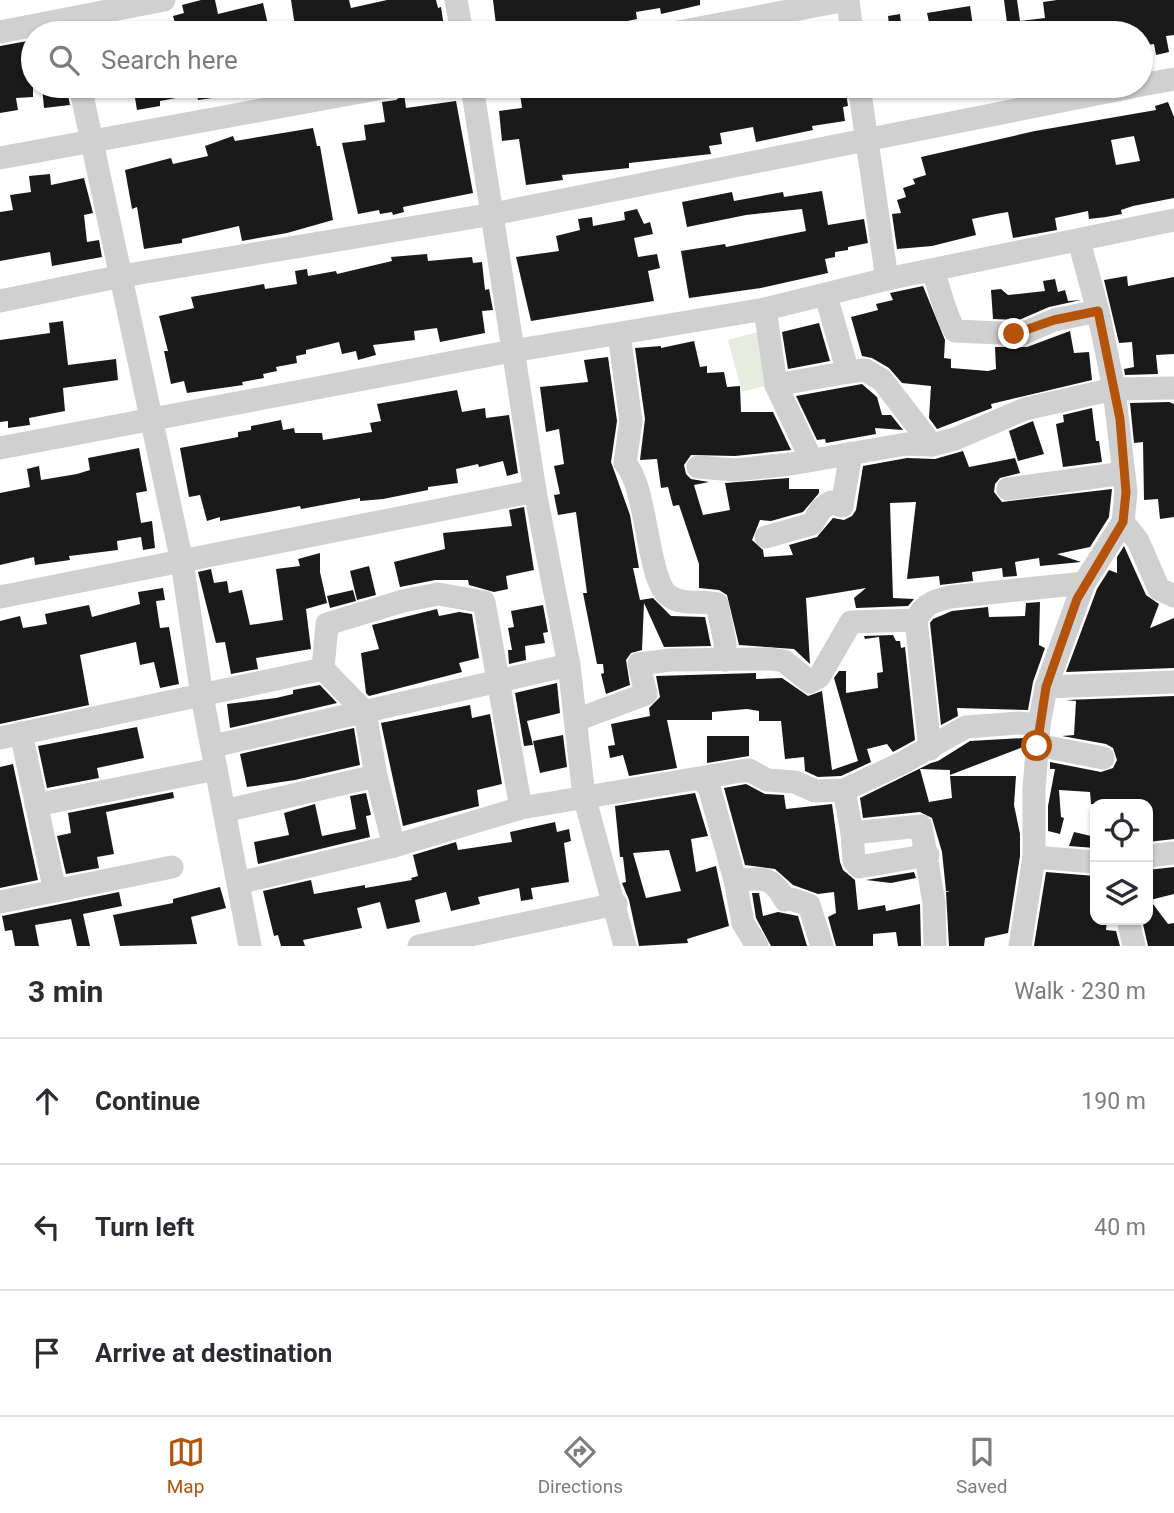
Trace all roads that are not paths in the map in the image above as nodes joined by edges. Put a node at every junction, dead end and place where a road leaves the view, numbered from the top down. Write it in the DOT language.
graph roads {
  1 [pos="164,0"];
  2 [pos="456,0"];
  3 [pos="847,0"];
  4 [pos="67,18"];
  5 [pos="460,21"];
  6 [pos="736,21"];
  7 [pos="850,21"];
  8 [pos="21,28"];
  9 [pos="0,32"];
  10 [pos="1174,79"];
  11 [pos="1153,83"];
  12 [pos="82,98"];
  13 [pos="324,98"];
  14 [pos="474,98"];
  15 [pos="861,98"];
  16 [pos="1072,98"];
  17 [pos="866,138"];
  18 [pos="90,139"];
  19 [pos="0,158"];
  20 [pos="493,214"];
  21 [pos="1174,220"];
  22 [pos="1079,241"];
  23 [pos="933,272"];
  24 [pos="122,276"];
  25 [pos="887,279"];
  26 [pos="826,296"];
  27 [pos="0,302"];
  28 [pos="765,309"];
  29 [pos="1098,311"];
  30 [pos="619,334"];
  31 [pos="512,351"];
  32 [pos="848,372"];
  33 [pos="776,385"];
  34 [pos="1114,388"];
  35 [pos="1174,388"];
  36 [pos="153,419"];
  37 [pos="932,445"];
  38 [pos="0,448"];
  39 [pos="851,453"];
  40 [pos="811,459"];
  41 [pos="698,467"];
  42 [pos="1124,473"];
  43 [pos="1007,489"];
  44 [pos="535,491"];
  45 [pos="1123,522"];
  46 [pos="766,537"];
  47 [pos="182,562"];
  48 [pos="1084,583"];
  49 [pos="1174,596"];
  50 [pos="0,597"];
  51 [pos="916,620"];
  52 [pos="725,660"];
  53 [pos="569,666"];
  54 [pos="323,669"];
  55 [pos="499,682"];
  56 [pos="1174,682"];
  57 [pos="1046,687"];
  58 [pos="202,696"];
  59 [pos="365,712"];
  60 [pos="576,720"];
  61 [pos="10,735"];
  62 [pos="1038,735"];
  63 [pos="930,748"];
  64 [pos="214,757"];
  65 [pos="1103,758"];
  66 [pos="376,776"];
  67 [pos="701,779"];
  68 [pos="844,790"];
  69 [pos="584,796"];
  70 [pos="37,805"];
  71 [pos="521,808"];
  72 [pos="224,811"];
  73 [pos="852,833"];
  74 [pos="394,846"];
  75 [pos="1174,853"];
  76 [pos="928,855"];
  77 [pos="1153,855"];
  78 [pos="1034,857"];
  79 [pos="1090,862"];
  80 [pos="172,867"];
  81 [pos="735,880"];
  82 [pos="238,883"];
  83 [pos="55,891"];
  84 [pos="0,902"];
  85 [pos="616,904"];
  86 [pos="1129,925"];
  87 [pos="250,946"];
  88 [pos="419,946"];
  89 [pos="625,946"];
  90 [pos="757,946"];
  91 [pos="822,946"];
  92 [pos="935,946"];
  93 [pos="1020,946"];
  94 [pos="1134,946"];
  1 -- 4 [label="street"];
  2 -- 5 [label="street"];
  3 -- 6 [label="street"];
  3 -- 7 [label="street"];
  8 -- 9 [label="street"];
  10 -- 11 [label="street"];
  12 -- 18 [label="street"];
  13 -- 18 [label="street"];
  14 -- 20 [label="street"];
  15 -- 17 [label="street"];
  16 -- 17 [label="street"];
  17 -- 20 [label="street"];
  17 -- 25 [label="street"];
  18 -- 19 [label="street"];
  18 -- 24 [label="street"];
  20 -- 24 [label="street"];
  20 -- 31 [label="street"];
  21 -- 22 [label="street"];
  22 -- 23 [label="street"];
  22 -- 29 [label="street"];
  23 -- 25 [label="street"];
  23 -- 29 [label="street"];
  24 -- 27 [label="street"];
  24 -- 36 [label="street"];
  25 -- 26 [label="street"];
  26 -- 28 [label="street"];
  26 -- 32 [label="street"];
  28 -- 30 [label="street"];
  28 -- 33 [label="street"];
  29 -- 34 [label="street"];
  30 -- 31 [label="street"];
  30 -- 52 [label="street"];
  31 -- 36 [label="street"];
  31 -- 44 [label="street"];
  32 -- 33 [label="street"];
  32 -- 37 [label="street"];
  33 -- 40 [label="street"];
  34 -- 35 [label="street"];
  34 -- 37 [label="street"];
  34 -- 42 [label="street"];
  36 -- 38 [label="street"];
  36 -- 47 [label="street"];
  37 -- 39 [label="street"];
  39 -- 40 [label="street"];
  39 -- 46 [label="street"];
  40 -- 41 [label="street"];
  42 -- 43 [label="street"];
  42 -- 45 [label="street"];
  44 -- 47 [label="street"];
  44 -- 53 [label="street"];
  45 -- 48 [label="street"];
  45 -- 49 [label="street"];
  47 -- 50 [label="street"];
  47 -- 58 [label="street"];
  48 -- 51 [label="street"];
  48 -- 57 [label="street"];
  51 -- 52 [label="street"];
  51 -- 63 [label="street"];
  52 -- 60 [label="street"];
  53 -- 55 [label="street"];
  53 -- 60 [label="street"];
  54 -- 55 [label="street"];
  54 -- 58 [label="street"];
  54 -- 59 [label="street"];
  55 -- 59 [label="street"];
  55 -- 71 [label="street"];
  56 -- 57 [label="street"];
  57 -- 62 [label="street"];
  58 -- 61 [label="street"];
  58 -- 64 [label="street"];
  59 -- 64 [label="street"];
  59 -- 66 [label="street"];
  60 -- 69 [label="street"];
  61 -- 70 [label="street"];
  62 -- 63 [label="street"];
  62 -- 65 [label="street"];
  62 -- 78 [label="street"];
  63 -- 68 [label="street"];
  64 -- 70 [label="street"];
  64 -- 72 [label="street"];
  66 -- 72 [label="street"];
  66 -- 74 [label="street"];
  67 -- 68 [label="street"];
  67 -- 69 [label="street"];
  67 -- 81 [label="street"];
  68 -- 73 [label="street"];
  69 -- 71 [label="street"];
  69 -- 85 [label="street"];
  70 -- 83 [label="street"];
  71 -- 74 [label="street"];
  72 -- 82 [label="street"];
  73 -- 76 [label="street"];
  73 -- 76 [label="street"];
  74 -- 82 [label="street"];
  75 -- 77 [label="street"];
  76 -- 92 [label="street"];
  78 -- 79 [label="street"];
  78 -- 93 [label="street"];
  80 -- 83 [label="street"];
  81 -- 90 [label="street"];
  81 -- 91 [label="street"];
  82 -- 87 [label="street"];
  83 -- 84 [label="street"];
  85 -- 88 [label="street"];
  85 -- 89 [label="street"];
  86 -- 94 [label="street"];
}
